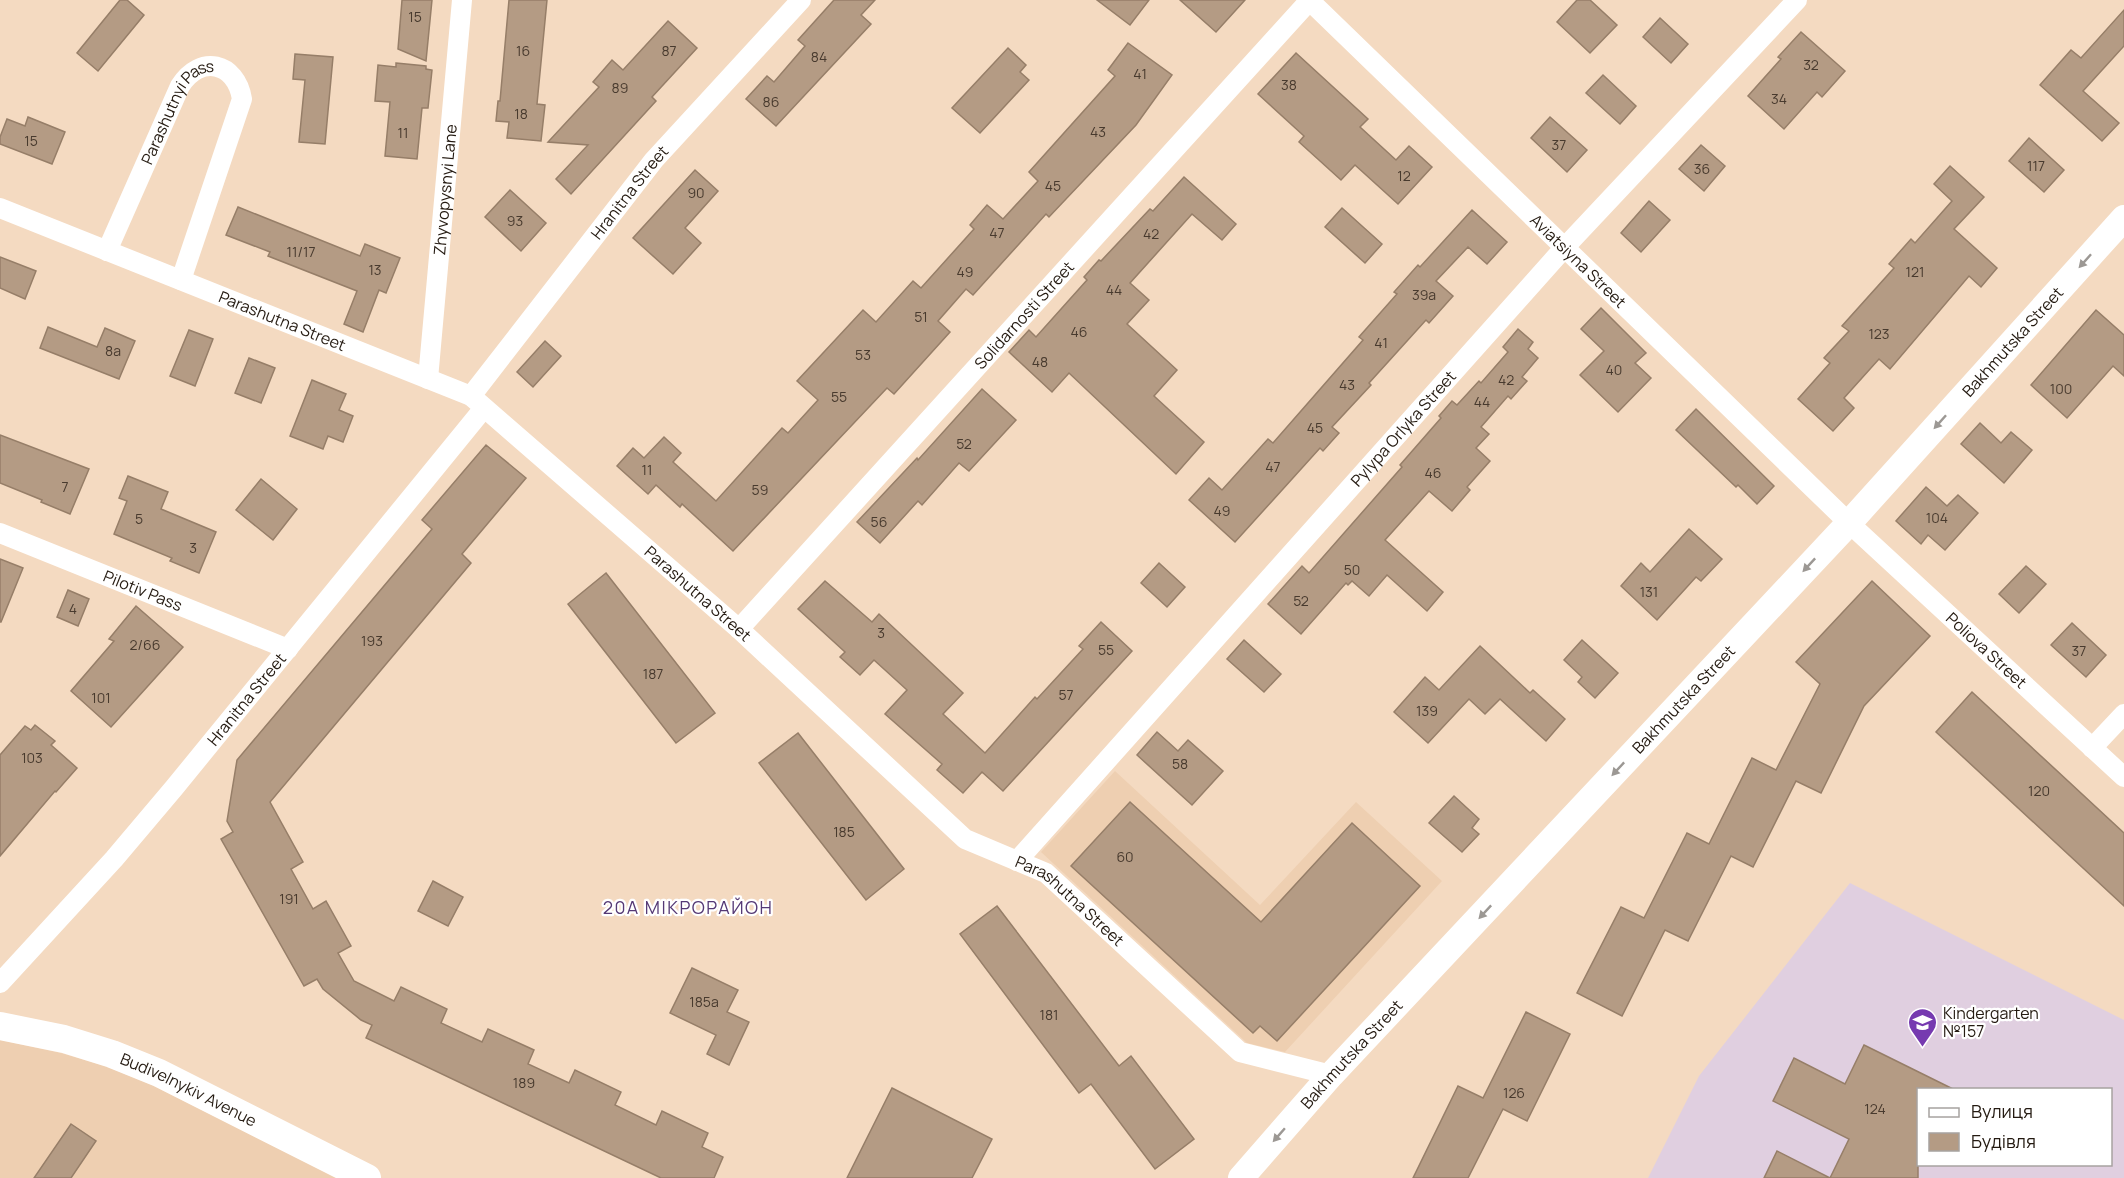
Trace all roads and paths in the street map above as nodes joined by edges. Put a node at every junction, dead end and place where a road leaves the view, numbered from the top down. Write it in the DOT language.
graph roads {
  1 [pos="462,0"];
  2 [pos="801,0"];
  3 [pos="1309,0"];
  4 [pos="1797,0"];
  5 [pos="0,208"];
  6 [pos="2124,218"];
  7 [pos="1564,248"];
  8 [pos="106,251"];
  9 [pos="180,280"];
  10 [pos="428,379"];
  11 [pos="477,402"];
  12 [pos="1849,523"];
  13 [pos="0,532"];
  14 [pos="740,629"];
  15 [pos="288,649"];
  16 [pos="2124,714"];
  17 [pos="2092,748"];
  18 [pos="2124,777"];
  19 [pos="1017,861"];
  20 [pos="0,983"];
  21 [pos="0,1026"];
  22 [pos="1331,1076"];
  23 [pos="367,1178"];
  24 [pos="1241,1178"];
  1 -- 10 [label="street, Zhyvopysnyi Lane"];
  2 -- 11 [label="street, Hranitna Street"];
  3 -- 7 [label="street, Aviatsiyna Street"];
  3 -- 14 [label="street, Solidarnosti Street"];
  4 -- 7 [label="street, Pylypa Orlyka Street"];
  5 -- 8 [label="street, Parashutna Street"];
  6 -- 12 [label="street, Bakhmutska Street, one-way"];
  7 -- 12 [label="street, Aviatsiyna Street"];
  7 -- 19 [label="street, Pylypa Orlyka Street"];
  8 -- 9 [label="street, Parashutna Street"];
  8 -- 9 [label="street, Parashutnyi Pass"];
  9 -- 10 [label="street, Parashutna Street"];
  10 -- 11 [label="street, Parashutna Street"];
  11 -- 14 [label="street, Parashutna Street"];
  11 -- 15 [label="street, Hranitna Street"];
  12 -- 17 [label="street, Poliova Street"];
  12 -- 22 [label="street, Bakhmutska Street, one-way"];
  13 -- 15 [label="street, Pilotiv Pass"];
  14 -- 19 [label="street, Parashutna Street"];
  15 -- 20 [label="street, Hranitna Street"];
  16 -- 17 [label="street"];
  17 -- 18 [label="street, Poliova Street"];
  19 -- 22 [label="street, Parashutna Street"];
  21 -- 23 [label="main road, Budivelnykiv Avenue"];
  22 -- 24 [label="street, Bakhmutska Street, one-way"];
}
